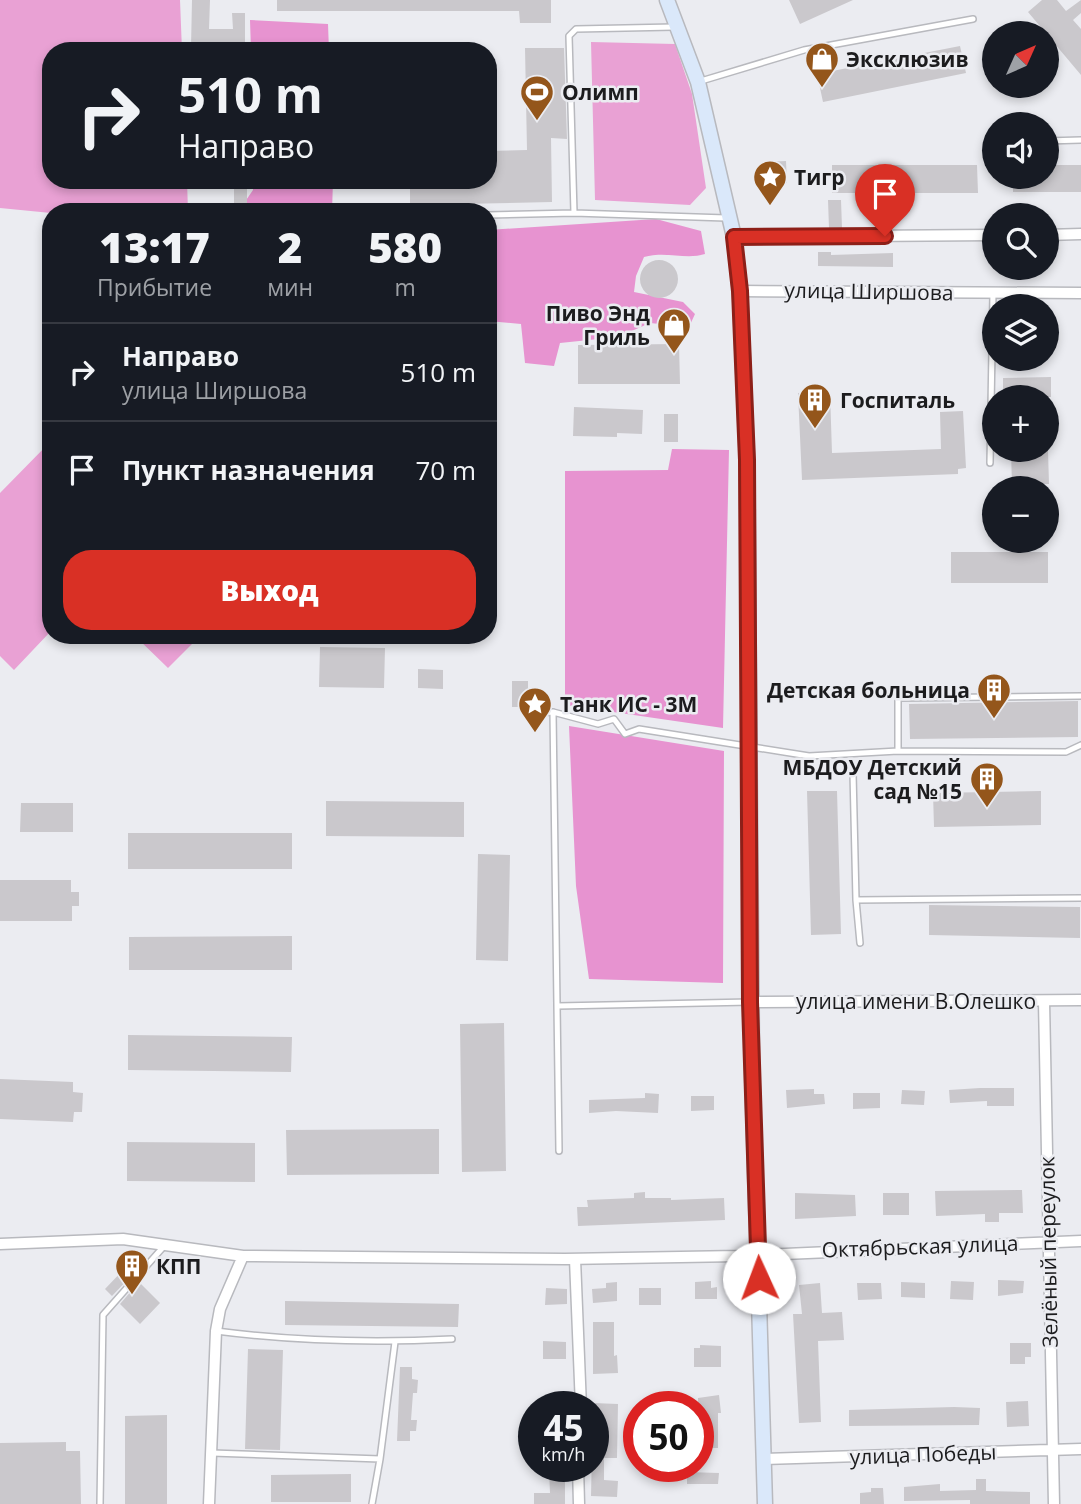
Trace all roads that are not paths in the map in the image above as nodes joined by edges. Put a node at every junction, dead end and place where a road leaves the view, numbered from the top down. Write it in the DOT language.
graph roads {
  1 [pos="667,0"];
  2 [pos="973,19"];
  3 [pos="677,27"];
  4 [pos="698,82"];
  5 [pos="1081,140"];
  6 [pos="1059,141"];
  7 [pos="574,214"];
  8 [pos="497,215"];
  9 [pos="729,218"];
  10 [pos="1081,234"];
  11 [pos="982,235"];
  12 [pos="1059,235"];
  13 [pos="734,237"];
  14 [pos="740,291"];
  15 [pos="993,293"];
  16 [pos="1081,293"];
  17 [pos="990,463"];
  18 [pos="1081,696"];
  19 [pos="553,712"];
  20 [pos="528,713"];
  21 [pos="1081,745"];
  22 [pos="749,746"];
  23 [pos="898,751"];
  24 [pos="853,773"];
  25 [pos="1081,898"];
  26 [pos="856,900"];
  27 [pos="860,943"];
  28 [pos="1081,1000"];
  29 [pos="1044,1001"];
  30 [pos="750,1002"];
  31 [pos="558,1006"];
  32 [pos="559,1151"];
  33 [pos="1048,1241"];
  34 [pos="1081,1241"];
  35 [pos="0,1244"];
  36 [pos="165,1245"];
  37 [pos="758,1252"];
  38 [pos="243,1256"];
  39 [pos="575,1259"];
  40 [pos="216,1331"];
  41 [pos="452,1339"];
  42 [pos="395,1342"];
  43 [pos="580,1391"];
  44 [pos="1081,1449"];
  45 [pos="1052,1450"];
  46 [pos="211,1453"];
  47 [pos="380,1459"];
  48 [pos="764,1459"];
  49 [pos="578,1482"];
  50 [pos="100,1504"];
  51 [pos="209,1504"];
  52 [pos="372,1504"];
  53 [pos="579,1504"];
  54 [pos="765,1504"];
  55 [pos="1054,1504"];
  1 -- 3 [label="main road"];
  2 -- 4 [label="lane"];
  3 -- 4 [label="main road"];
  3 -- 7 [label="lane"];
  4 -- 9 [label="main road"];
  5 -- 6 [label="lane"];
  7 -- 8 [label="lane"];
  7 -- 9 [label="lane"];
  9 -- 13 [label="main road"];
  10 -- 12 [label="street"];
  11 -- 13 [label="street"];
  13 -- 14 [label="main road"];
  14 -- 15 [label="street, улица Ширшова"];
  14 -- 22 [label="main road"];
  15 -- 16 [label="street, улица Ширшова"];
  15 -- 17 [label="lane"];
  18 -- 23 [label="lane"];
  19 -- 20 [label="lane"];
  19 -- 22 [label="lane"];
  19 -- 31 [label="lane"];
  21 -- 23 [label="lane"];
  22 -- 23 [label="lane"];
  22 -- 30 [label="main road"];
  24 -- 26 [label="lane"];
  25 -- 26 [label="lane"];
  26 -- 27 [label="lane"];
  28 -- 29 [label="street, улица имени В.Олешко"];
  29 -- 30 [label="street, улица имени В.Олешко"];
  29 -- 33 [label="street, Зелёный переулок"];
  30 -- 31 [label="lane"];
  30 -- 37 [label="main road"];
  31 -- 32 [label="lane"];
  33 -- 34 [label="street, Октябрьская улица"];
  33 -- 37 [label="street, Октябрьская улица"];
  33 -- 45 [label="street, Зелёный переулок"];
  35 -- 36 [label="street, Октябрьская улица"];
  36 -- 38 [label="street, Октябрьская улица"];
  36 -- 50 [label="lane"];
  37 -- 39 [label="street, Октябрьская улица"];
  37 -- 48 [label="main road"];
  38 -- 39 [label="street, Октябрьская улица"];
  38 -- 40 [label="street"];
  39 -- 43 [label="street"];
  40 -- 42 [label="lane"];
  40 -- 46 [label="street"];
  41 -- 42 [label="lane"];
  42 -- 47 [label="lane"];
  44 -- 45 [label="street, улица Победы"];
  45 -- 48 [label="street, улица Победы"];
  45 -- 55 [label="street, Зелёный переулок"];
  46 -- 47 [label="lane"];
  46 -- 51 [label="street"];
  47 -- 52 [label="lane"];
  48 -- 54 [label="main road"];
  49 -- 53 [label="street"];
}
